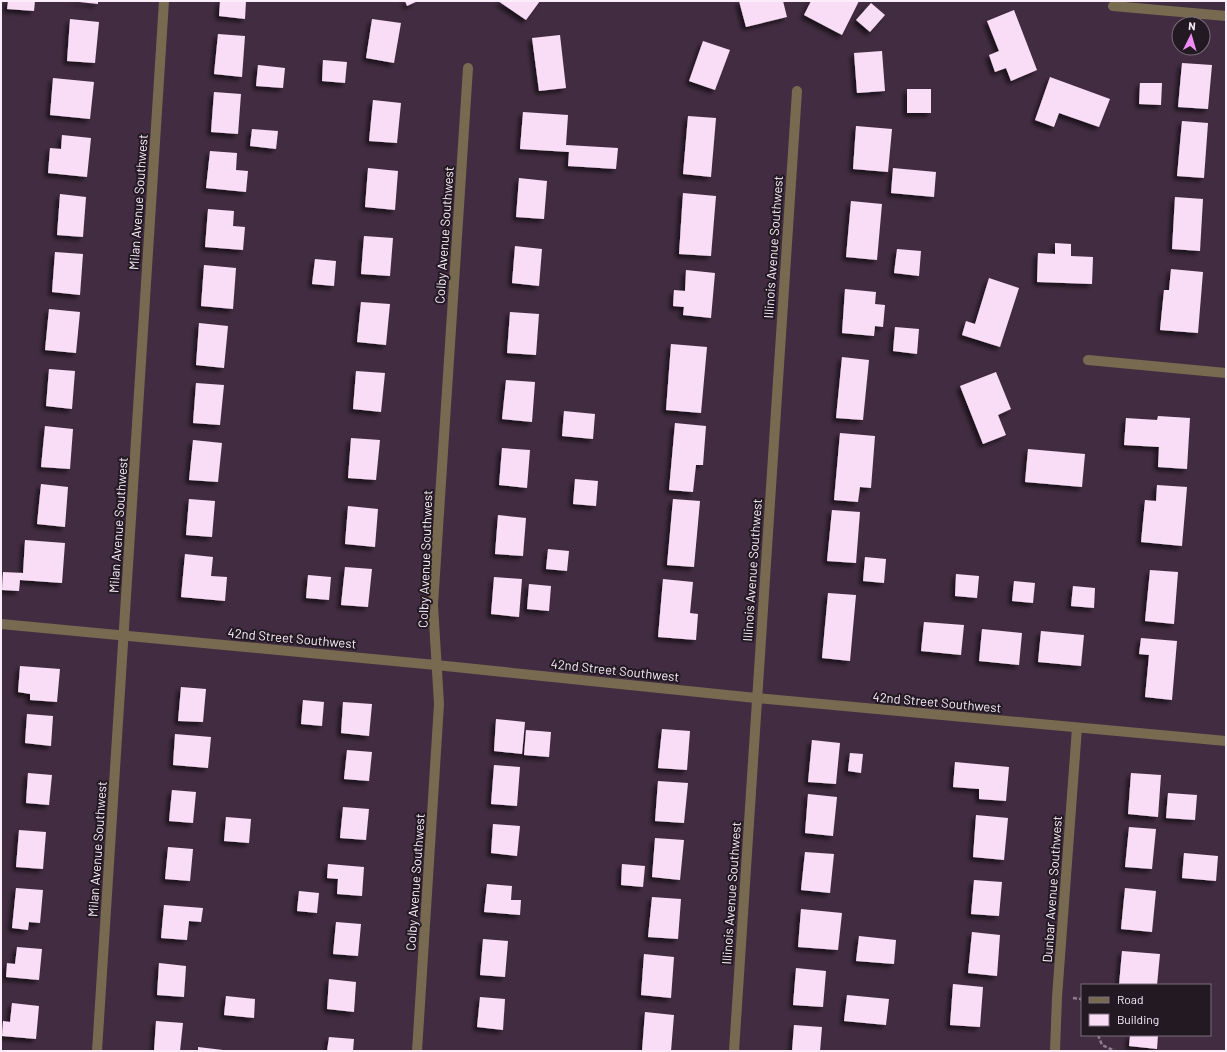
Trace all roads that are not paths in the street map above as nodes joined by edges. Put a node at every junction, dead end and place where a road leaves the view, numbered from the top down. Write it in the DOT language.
graph roads {
  1 [pos="164,1"];
  2 [pos="1113,6"];
  3 [pos="1226,16"];
  4 [pos="468,68"];
  5 [pos="797,91"];
  6 [pos="1088,360"];
  7 [pos="1226,373"];
  8 [pos="1,624"];
  9 [pos="124,636"];
  10 [pos="436,665"];
  11 [pos="756,698"];
  12 [pos="1077,728"];
  13 [pos="1226,741"];
  14 [pos="97,1051"];
  15 [pos="417,1051"];
  16 [pos="734,1051"];
  17 [pos="1055,1051"];
  1 -- 9 [label="street, Milan Avenue Southwest"];
  2 -- 3 [label="street"];
  4 -- 10 [label="street, Colby Avenue Southwest"];
  5 -- 11 [label="street, Illinois Avenue Southwest"];
  6 -- 7 [label="street"];
  8 -- 9 [label="street, 42nd Street Southwest"];
  9 -- 10 [label="street, 42nd Street Southwest"];
  9 -- 14 [label="street, Milan Avenue Southwest"];
  10 -- 11 [label="street, 42nd Street Southwest"];
  10 -- 15 [label="street, Colby Avenue Southwest"];
  11 -- 12 [label="street, 42nd Street Southwest"];
  11 -- 16 [label="street, Illinois Avenue Southwest"];
  12 -- 13 [label="street, 42nd Street Southwest"];
  12 -- 17 [label="street, Dunbar Avenue Southwest"];
}
